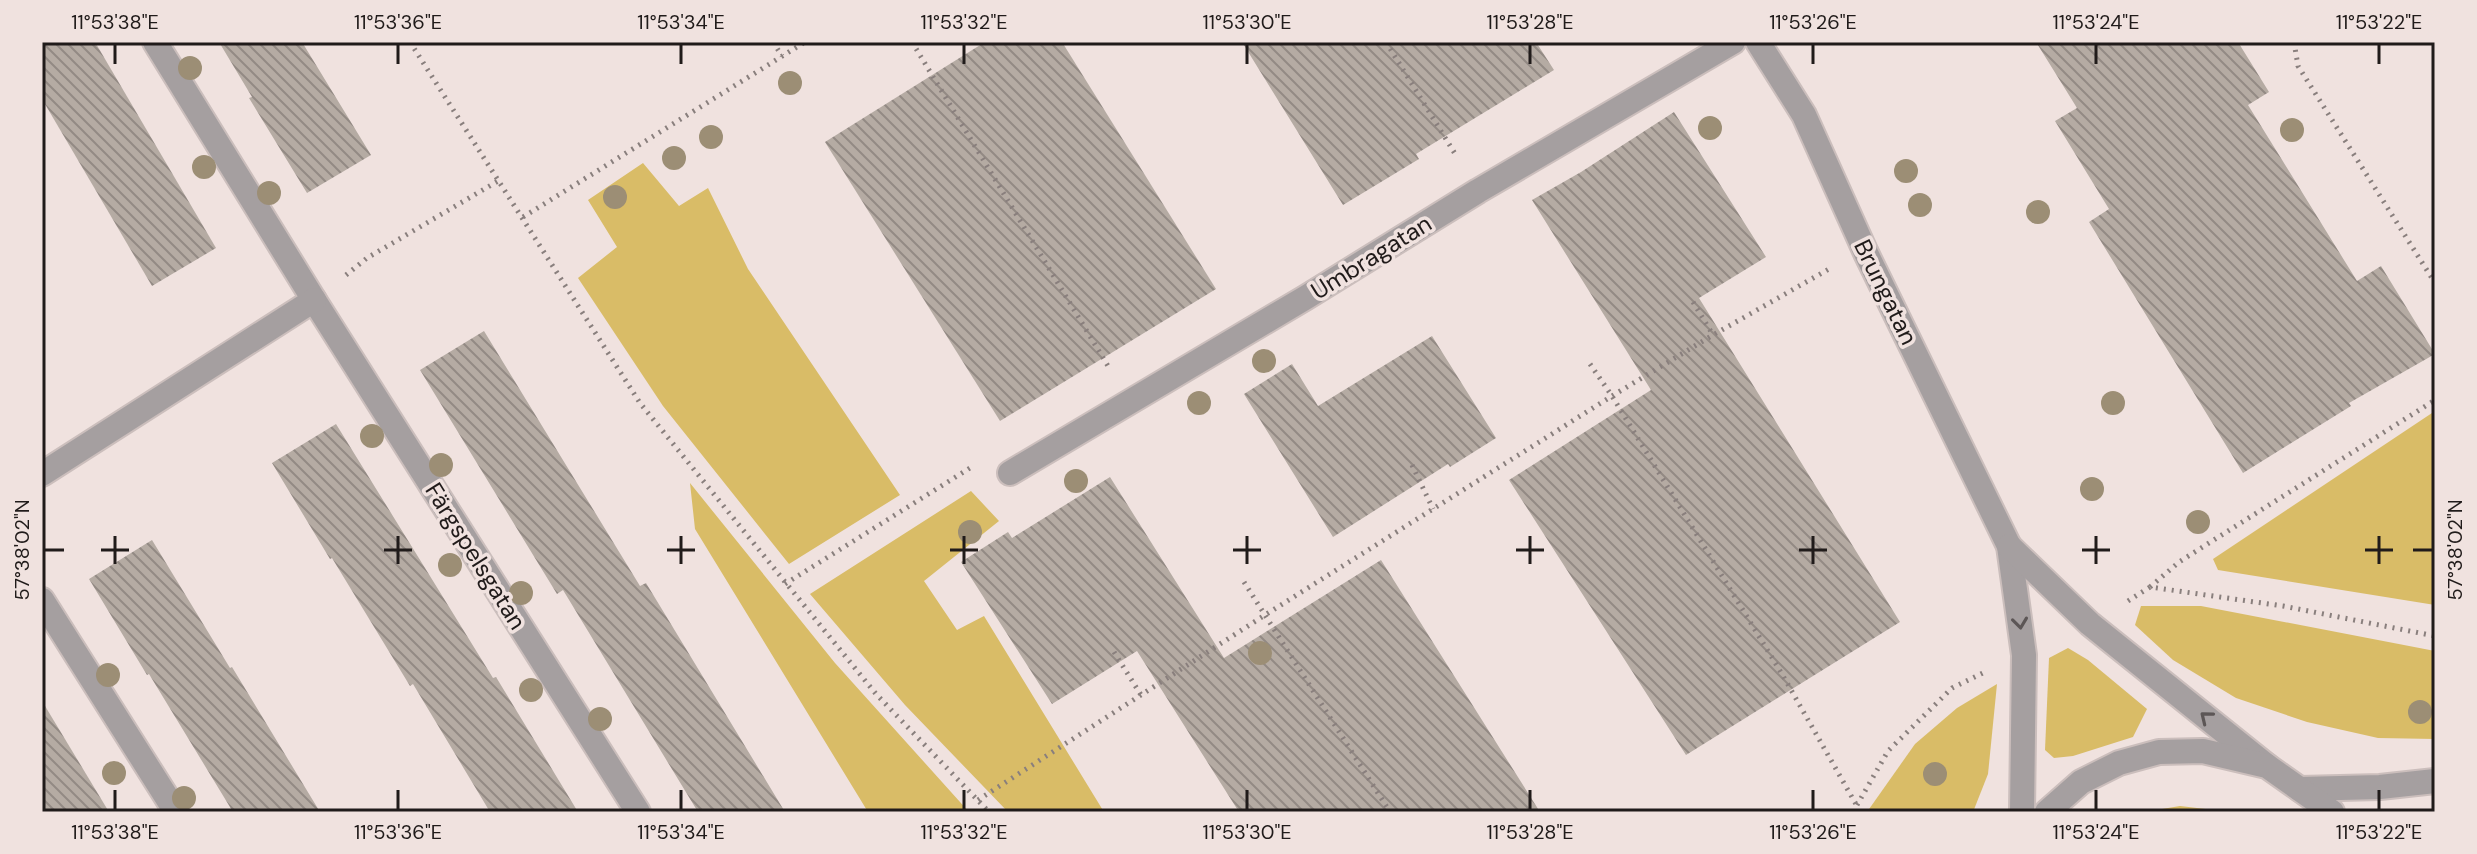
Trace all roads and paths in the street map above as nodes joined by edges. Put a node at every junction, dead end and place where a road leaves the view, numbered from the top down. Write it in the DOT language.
graph roads {
  1 [pos="155,42"];
  2 [pos="410,42"];
  3 [pos="773,42"];
  4 [pos="805,42"];
  5 [pos="912,42"];
  6 [pos="1386,42"];
  7 [pos="1733,42"];
  8 [pos="1758,42"];
  9 [pos="2294,42"];
  10 [pos="782,56"];
  11 [pos="498,181"];
  12 [pos="1478,191"];
  13 [pos="523,217"];
  14 [pos="1866,253"];
  15 [pos="2435,283"];
  16 [pos="314,300"];
  17 [pos="1693,302"];
  18 [pos="1713,335"];
  19 [pos="1590,364"];
  20 [pos="1612,396"];
  21 [pos="1129,400"];
  22 [pos="2435,400"];
  23 [pos="1412,465"];
  24 [pos="1010,473"];
  25 [pos="42,474"];
  26 [pos="1433,509"];
  27 [pos="2009,546"];
  28 [pos="1244,582"];
  29 [pos="785,584"];
  30 [pos="2150,587"];
  31 [pos="42,600"];
  32 [pos="1265,615"];
  33 [pos="1114,652"];
  34 [pos="1141,695"];
  35 [pos="2267,766"];
  36 [pos="2435,781"];
  37 [pos="2300,789"];
  38 [pos="978,800"];
  39 [pos="1857,806"];
  40 [pos="176,812"];
  41 [pos="638,812"];
  42 [pos="989,812"];
  43 [pos="1390,812"];
  44 [pos="2022,812"];
  45 [pos="2047,812"];
  46 [pos="2332,812"];
  1 -- 16 [label="street, Färgspelsgatan"];
  2 -- 11 [label="path"];
  3 -- 10 [label="path"];
  4 -- 10 [label="path"];
  5 -- 21 [label="path"];
  6 -- 12 [label="path"];
  7 -- 12 [label="street, Umbragatan"];
  8 -- 14 [label="street, Brungatan"];
  9 -- 15 [label="path"];
  10 -- 13 [label="path"];
  11 -- 13 [label="path"];
  11 -- 16 [label="path"];
  12 -- 21 [label="street, Umbragatan"];
  13 -- 29 [label="path"];
  14 -- 18 [label="path"];
  14 -- 27 [label="street, Brungatan"];
  16 -- 25 [label="street"];
  16 -- 41 [label="street, Färgspelsgatan"];
  17 -- 18 [label="path"];
  18 -- 20 [label="path"];
  19 -- 20 [label="path"];
  20 -- 26 [label="path"];
  20 -- 39 [label="path"];
  21 -- 24 [label="street, Umbragatan"];
  22 -- 30 [label="path"];
  23 -- 26 [label="path"];
  24 -- 29 [label="path"];
  26 -- 32 [label="path"];
  35 -- 27 [label="street, Brungatan, one-way"];
  27 -- 44 [label="street, Brungatan, one-way"];
  28 -- 32 [label="path"];
  29 -- 38 [label="path"];
  31 -- 40 [label="street"];
  32 -- 34 [label="path"];
  32 -- 43 [label="path"];
  33 -- 34 [label="path"];
  34 -- 38 [label="path"];
  35 -- 37 [label="street, Brungatan"];
  35 -- 45 [label="street"];
  36 -- 37 [label="street"];
  37 -- 46 [label="street, Brungatan"];
  38 -- 42 [label="path"];
}
